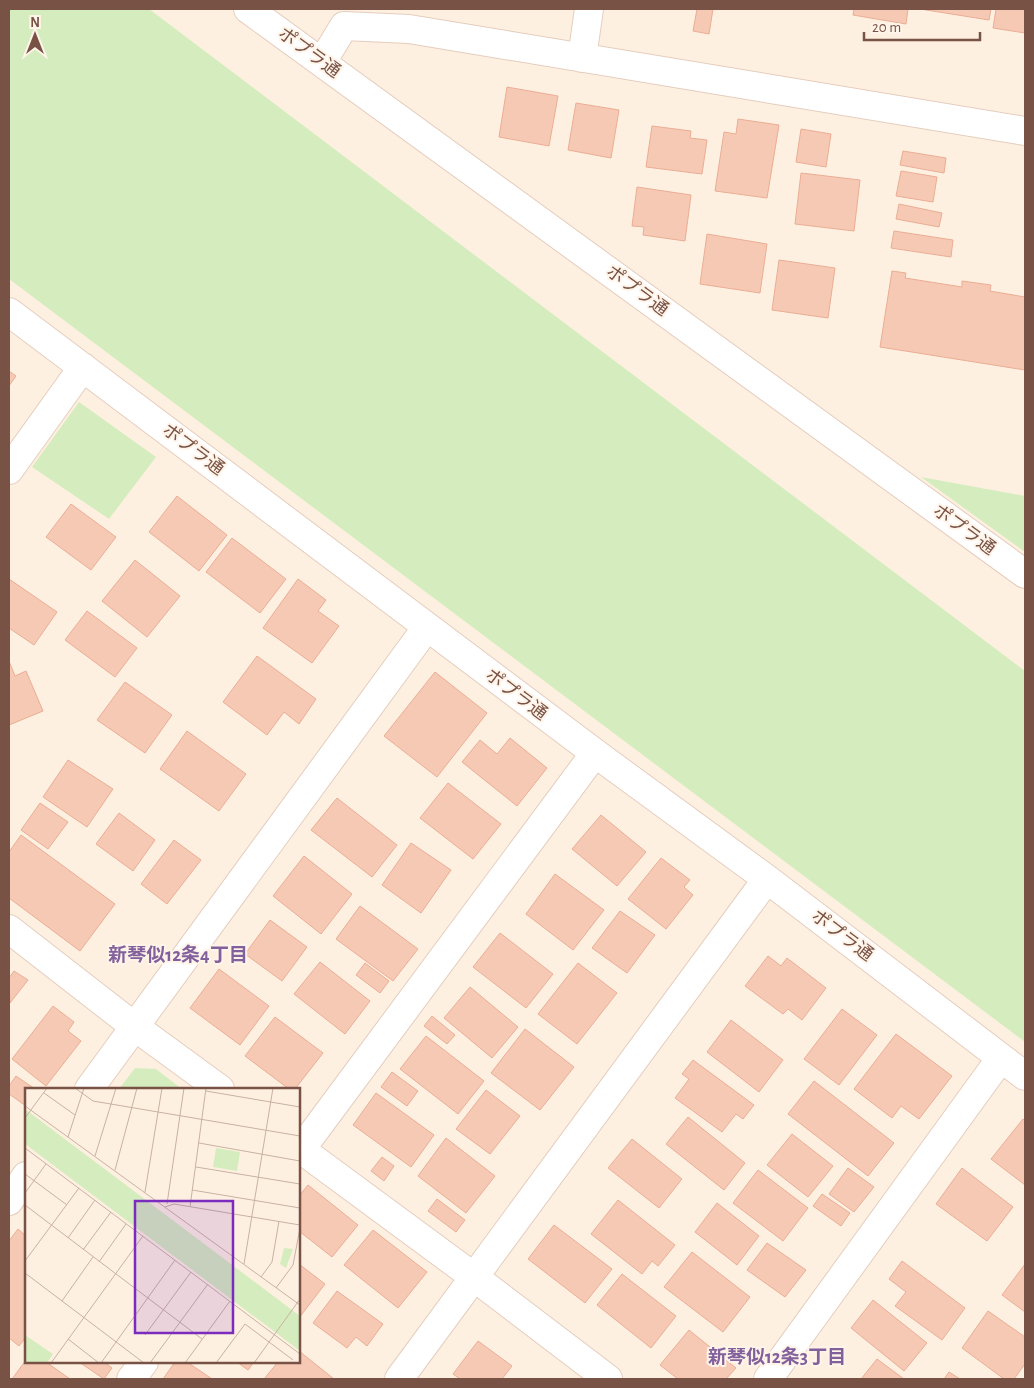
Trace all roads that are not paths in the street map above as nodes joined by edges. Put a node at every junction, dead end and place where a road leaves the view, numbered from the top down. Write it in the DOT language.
graph roads {
  1 [pos="248,9"];
  2 [pos="588,9"];
  3 [pos="345,18"];
  4 [pos="582,58"];
  5 [pos="322,62"];
  6 [pos="1025,131"];
  7 [pos="9,312"];
  8 [pos="83,367"];
  9 [pos="9,470"];
  10 [pos="1025,574"];
  11 [pos="426,627"];
  12 [pos="595,753"];
  13 [pos="767,879"];
  14 [pos="9,930"];
  15 [pos="135,1027"];
  16 [pos="1001,1058"];
  17 [pos="1025,1076"];
  18 [pos="90,1088"];
  19 [pos="219,1088"];
  20 [pos="300,1149"];
  21 [pos="300,1151"];
  22 [pos="25,1177"];
  23 [pos="9,1201"];
  24 [pos="474,1277"];
  25 [pos="143,1363"];
  26 [pos="131,1379"];
  27 [pos="399,1379"];
  28 [pos="608,1379"];
  29 [pos="768,1379"];
  1 -- 5 [label="street, ポプラ通"];
  2 -- 4 [label="street"];
  3 -- 4 [label="street"];
  3 -- 5 [label="street"];
  4 -- 6 [label="street"];
  5 -- 10 [label="street, ポプラ通"];
  7 -- 8 [label="street, ポプラ通"];
  8 -- 9 [label="street"];
  8 -- 11 [label="street, ポプラ通"];
  11 -- 12 [label="street, ポプラ通"];
  11 -- 15 [label="street"];
  12 -- 13 [label="street, ポプラ通"];
  12 -- 20 [label="street"];
  13 -- 16 [label="street, ポプラ通"];
  13 -- 24 [label="street"];
  14 -- 15 [label="street"];
  15 -- 18 [label="street"];
  15 -- 19 [label="street"];
  16 -- 17 [label="street, ポプラ通"];
  16 -- 29 [label="street"];
  21 -- 24 [label="street"];
  22 -- 23 [label="street"];
  24 -- 27 [label="street"];
  24 -- 28 [label="street"];
  25 -- 26 [label="street"];
}
